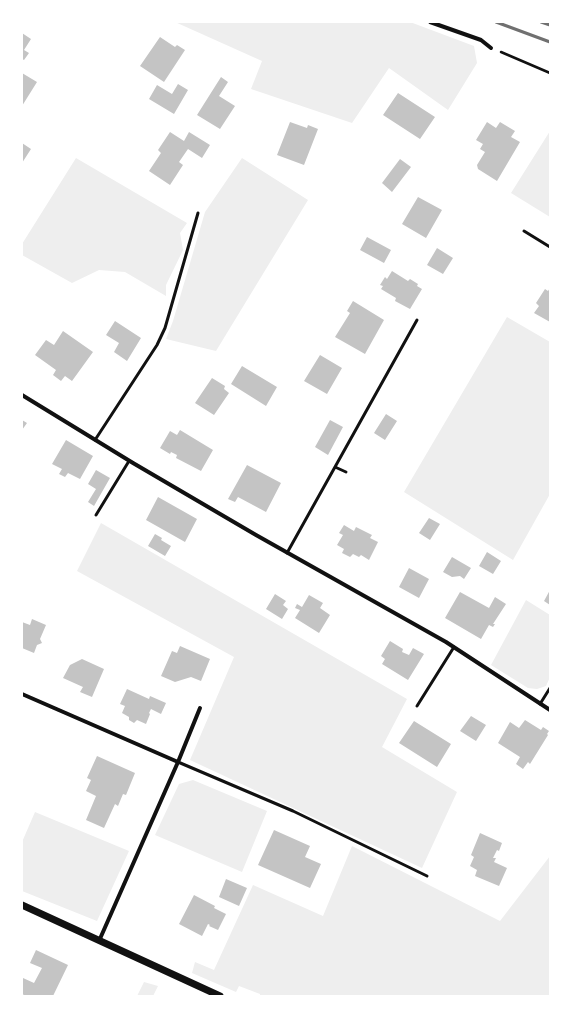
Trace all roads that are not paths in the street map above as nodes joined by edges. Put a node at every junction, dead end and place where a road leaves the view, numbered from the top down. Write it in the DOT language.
graph roads {
  1 [pos="430,22"];
  2 [pos="491,48"];
  3 [pos="198,214"];
  4 [pos="524,231"];
  5 [pos="550,247"];
  6 [pos="417,320"];
  7 [pos="22,395"];
  8 [pos="95,440"];
  9 [pos="129,461"];
  10 [pos="335,467"];
  11 [pos="346,472"];
  12 [pos="96,515"];
  13 [pos="287,553"];
  14 [pos="454,647"];
  15 [pos="550,688"];
  16 [pos="22,694"];
  17 [pos="540,704"];
  18 [pos="417,706"];
  19 [pos="200,708"];
  20 [pos="550,710"];
  21 [pos="178,762"];
  22 [pos="427,876"];
  23 [pos="22,905"];
  24 [pos="98,941"];
  25 [pos="220,996"];
  1 -- 2 [label="street"];
  3 -- 8 [label="lane"];
  4 -- 5 [label="lane"];
  6 -- 10 [label="lane"];
  7 -- 8 [label="street"];
  8 -- 9 [label="street"];
  9 -- 12 [label="lane"];
  9 -- 13 [label="street"];
  10 -- 11 [label="lane"];
  10 -- 13 [label="lane"];
  13 -- 14 [label="street"];
  14 -- 17 [label="street"];
  14 -- 18 [label="lane"];
  15 -- 17 [label="lane"];
  16 -- 21 [label="street"];
  17 -- 20 [label="street"];
  19 -- 21 [label="street"];
  21 -- 22 [label="lane"];
  21 -- 24 [label="street"];
  23 -- 24 [label="street"];
  24 -- 25 [label="street"];
}
